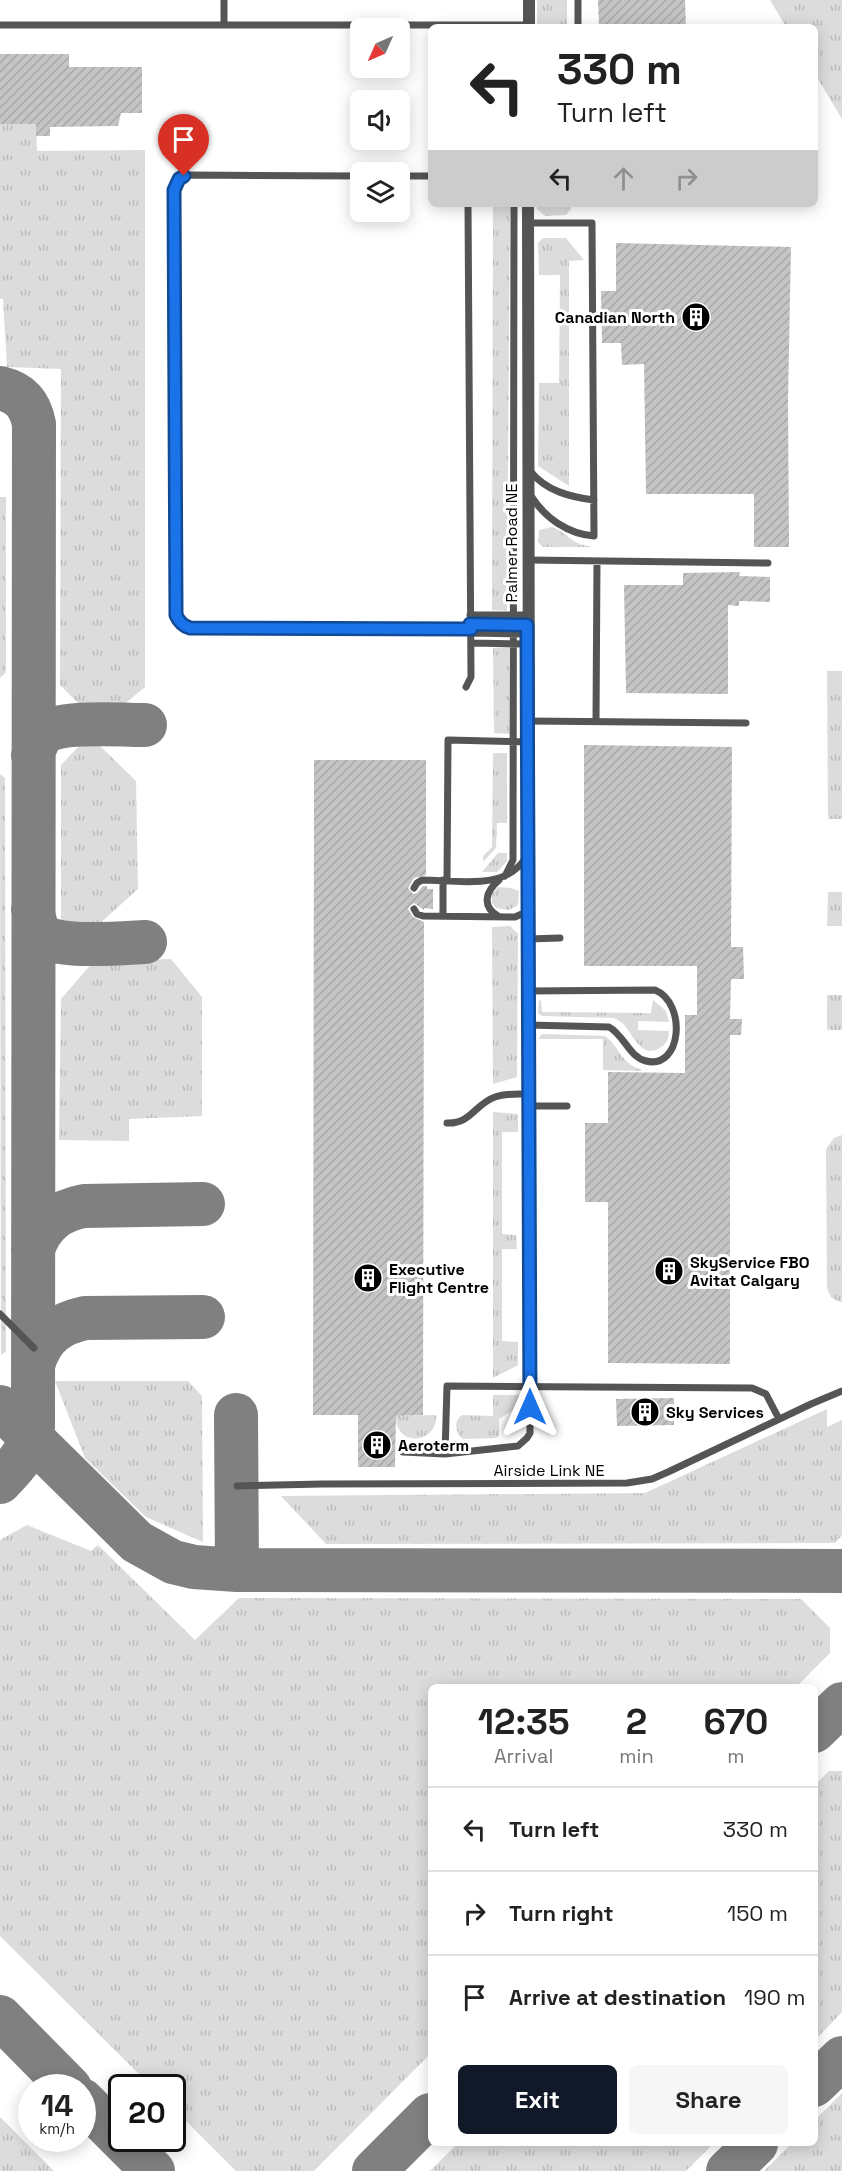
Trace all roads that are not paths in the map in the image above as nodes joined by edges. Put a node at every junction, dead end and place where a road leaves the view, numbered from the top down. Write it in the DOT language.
graph roads {
  1 [pos="224,0"];
  2 [pos="528,0"];
  3 [pos="578,0"];
  4 [pos="529,24"];
  5 [pos="578,24"];
  6 [pos="0,25"];
  7 [pos="224,25"];
  8 [pos="428,26"];
  9 [pos="350,176"];
  10 [pos="410,176"];
  11 [pos="428,176"];
  12 [pos="468,207"];
  13 [pos="514,207"];
  14 [pos="528,207"];
  15 [pos="528,223"];
  16 [pos="514,334"];
  17 [pos="528,335"];
  18 [pos="528,469"];
  19 [pos="528,492"];
  20 [pos="594,500"];
  21 [pos="528,560"];
  22 [pos="597,561"];
  23 [pos="768,563"];
  24 [pos="471,615"];
  25 [pos="513,615"];
  26 [pos="513,624"];
  27 [pos="470,629"];
  28 [pos="527,629"];
  29 [pos="513,634"];
  30 [pos="471,643"];
  31 [pos="512,644"];
  32 [pos="466,687"];
  33 [pos="528,721"];
  34 [pos="596,721"];
  35 [pos="747,723"];
  36 [pos="512,742"];
  37 [pos="528,742"];
  38 [pos="528,852"];
  39 [pos="503,877"];
  40 [pos="445,880"];
  41 [pos="414,888"];
  42 [pos="528,904"];
  43 [pos="414,909"];
  44 [pos="443,916"];
  45 [pos="502,917"];
  46 [pos="560,938"];
  47 [pos="528,939"];
  48 [pos="528,991"];
  49 [pos="528,1026"];
  50 [pos="528,1100"];
  51 [pos="567,1106"];
  52 [pos="447,1123"];
  53 [pos="0,1314"];
  54 [pos="34,1348"];
  55 [pos="530,1387"];
  56 [pos="842,1391"];
  57 [pos="779,1419"];
  58 [pos="403,1452"];
  59 [pos="445,1454"];
  60 [pos="237,1486"];
  1 -- 7 [label="lane"];
  2 -- 4 [label="street"];
  3 -- 5 [label="lane"];
  6 -- 7 [label="lane"];
  7 -- 8 [label="lane"];
  9 -- 27 [label="lane"];
  10 -- 11 [label="lane"];
  12 -- 24 [label="lane"];
  13 -- 16 [label="lane"];
  14 -- 15 [label="street, Palmer Road NE"];
  15 -- 17 [label="street, Palmer Road NE"];
  15 -- 20 [label="lane"];
  16 -- 17 [label="lane"];
  16 -- 25 [label="lane"];
  17 -- 18 [label="street, Palmer Road NE"];
  18 -- 19 [label="street, Palmer Road NE"];
  18 -- 20 [label="lane"];
  19 -- 20 [label="lane"];
  19 -- 21 [label="street, Palmer Road NE"];
  21 -- 22 [label="lane"];
  21 -- 28 [label="street, Palmer Road NE"];
  22 -- 23 [label="lane"];
  22 -- 34 [label="lane"];
  24 -- 25 [label="lane"];
  24 -- 27 [label="lane"];
  25 -- 26 [label="lane"];
  25 -- 28 [label="lane"];
  26 -- 27 [label="lane"];
  26 -- 28 [label="lane"];
  26 -- 29 [label="lane"];
  27 -- 29 [label="lane"];
  27 -- 30 [label="lane"];
  28 -- 29 [label="lane"];
  28 -- 31 [label="lane"];
  28 -- 33 [label="street, Palmer Road NE"];
  29 -- 31 [label="lane"];
  30 -- 31 [label="lane"];
  30 -- 32 [label="lane"];
  31 -- 36 [label="lane"];
  33 -- 34 [label="lane"];
  33 -- 37 [label="street, Palmer Road NE"];
  34 -- 35 [label="lane"];
  36 -- 37 [label="lane"];
  36 -- 39 [label="lane"];
  36 -- 40 [label="lane"];
  37 -- 38 [label="street, Palmer Road NE"];
  38 -- 39 [label="lane"];
  38 -- 42 [label="street, Palmer Road NE"];
  39 -- 40 [label="lane"];
  39 -- 45 [label="lane"];
  40 -- 41 [label="lane"];
  40 -- 44 [label="lane"];
  42 -- 45 [label="lane"];
  42 -- 47 [label="street, Palmer Road NE"];
  43 -- 44 [label="lane"];
  44 -- 45 [label="lane"];
  46 -- 47 [label="lane"];
  47 -- 48 [label="street, Palmer Road NE"];
  48 -- 49 [label="street, Palmer Road NE"];
  48 -- 49 [label="lane"];
  49 -- 50 [label="street, Palmer Road NE"];
  50 -- 51 [label="lane"];
  50 -- 52 [label="lane"];
  50 -- 55 [label="street, Palmer Road NE"];
  53 -- 54 [label="lane"];
  55 -- 57 [label="lane"];
  55 -- 59 [label="lane"];
  55 -- 59 [label="lane"];
  56 -- 57 [label="lane, Airside Link NE"];
  57 -- 60 [label="lane, Airside Link NE"];
  58 -- 59 [label="lane"];
}
